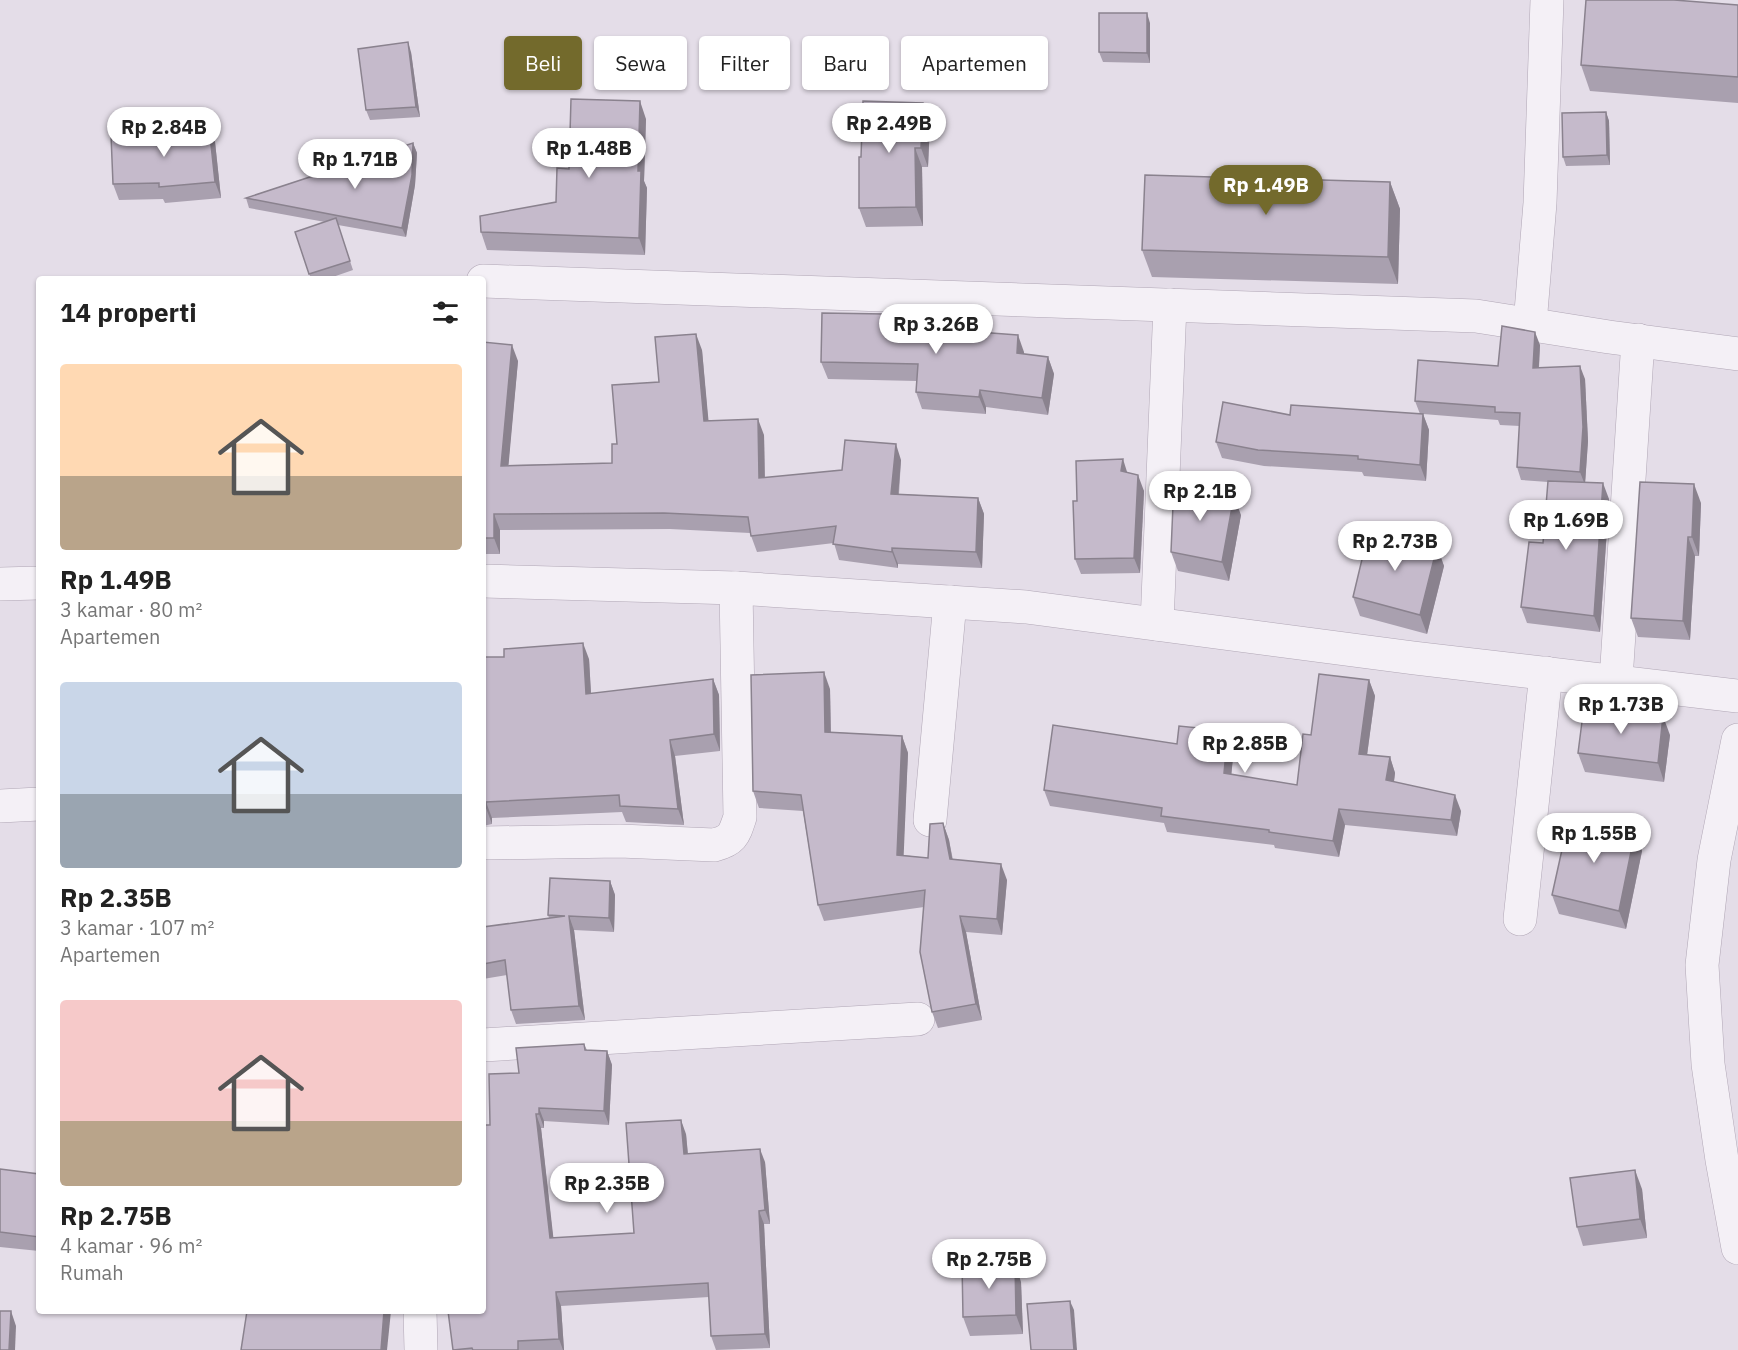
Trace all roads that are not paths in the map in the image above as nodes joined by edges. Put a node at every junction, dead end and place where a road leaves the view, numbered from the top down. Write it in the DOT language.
graph roads {
  1 [pos="1547,0"];
  2 [pos="486,281"];
  3 [pos="1170,305"];
  4 [pos="1530,324"];
  5 [pos="1638,340"];
  6 [pos="1738,354"];
  7 [pos="486,581"];
  8 [pos="36,583"];
  9 [pos="0,584"];
  10 [pos="736,588"];
  11 [pos="950,602"];
  12 [pos="1157,624"];
  13 [pos="1546,673"];
  14 [pos="1616,680"];
  15 [pos="1738,696"];
  16 [pos="1738,740"];
  17 [pos="36,804"];
  18 [pos="0,806"];
  19 [pos="930,820"];
  20 [pos="486,843"];
  21 [pos="1520,919"];
  22 [pos="918,1019"];
  23 [pos="486,1045"];
  24 [pos="1738,1248"];
  25 [pos="420,1314"];
  26 [pos="421,1350"];
  1 -- 4 [label="street"];
  2 -- 3 [label="street"];
  3 -- 4 [label="street"];
  3 -- 12 [label="street"];
  4 -- 5 [label="street"];
  5 -- 6 [label="street"];
  5 -- 14 [label="street"];
  7 -- 10 [label="street"];
  8 -- 9 [label="street"];
  10 -- 11 [label="street"];
  10 -- 20 [label="street"];
  11 -- 12 [label="street"];
  11 -- 19 [label="street"];
  12 -- 13 [label="street"];
  13 -- 14 [label="street"];
  13 -- 21 [label="street"];
  14 -- 15 [label="street"];
  16 -- 24 [label="street"];
  17 -- 18 [label="street"];
  22 -- 23 [label="street"];
  25 -- 26 [label="street"];
}
